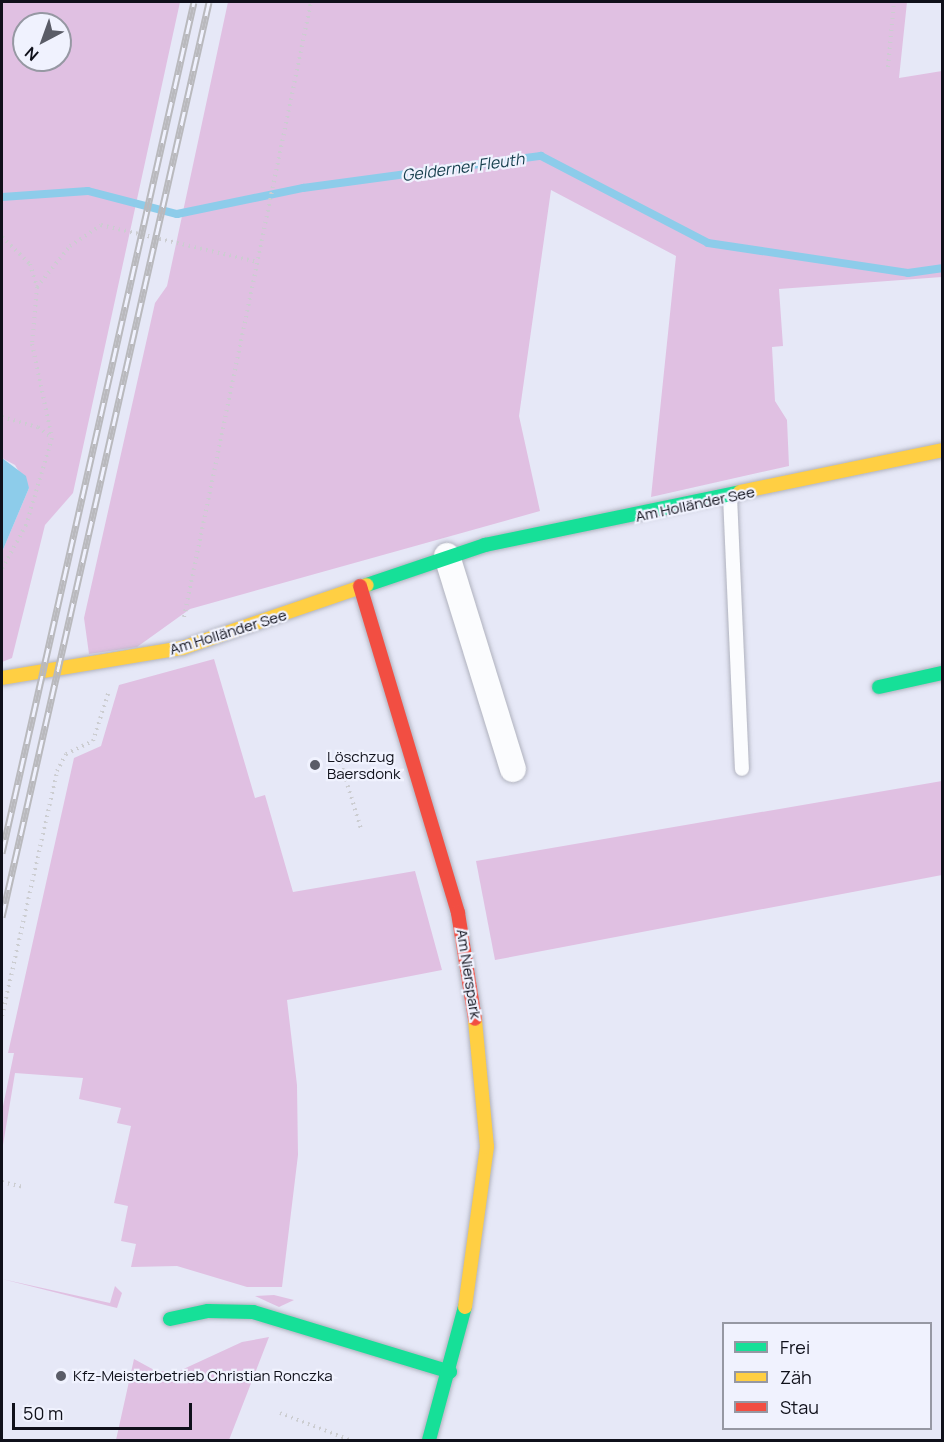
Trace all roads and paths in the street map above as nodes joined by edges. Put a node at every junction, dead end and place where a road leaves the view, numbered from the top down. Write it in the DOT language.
graph roads {
  1 [pos="311,2"];
  2 [pos="894,2"];
  3 [pos="888,67"];
  4 [pos="2,237"];
  5 [pos="257,262"];
  6 [pos="37,287"];
  7 [pos="2,417"];
  8 [pos="52,438"];
  9 [pos="942,450"];
  10 [pos="730,496"];
  11 [pos="447,556"];
  12 [pos="2,569"];
  13 [pos="360,586"];
  14 [pos="182,648"];
  15 [pos="942,673"];
  16 [pos="2,678"];
  17 [pos="111,682"];
  18 [pos="879,687"];
  19 [pos="339,757"];
  20 [pos="513,769"];
  21 [pos="742,769"];
  22 [pos="362,829"];
  23 [pos="2,1016"];
  24 [pos="2,1182"];
  25 [pos="24,1187"];
  26 [pos="170,1318"];
  27 [pos="450,1372"];
  28 [pos="280,1413"];
  29 [pos="350,1440"];
  30 [pos="429,1440"];
  1 -- 5 [label="path"];
  2 -- 3 [label="path"];
  4 -- 6 [label="path"];
  5 -- 6 [label="path"];
  5 -- 14 [label="path"];
  6 -- 8 [label="path"];
  7 -- 8 [label="path"];
  8 -- 12 [label="path"];
  9 -- 10 [label="street, Am Holländer See"];
  10 -- 11 [label="street, Am Holländer See"];
  10 -- 21 [label="lane"];
  11 -- 13 [label="street, Am Holländer See"];
  11 -- 20 [label="street"];
  13 -- 14 [label="street, Am Holländer See"];
  13 -- 27 [label="street, Am Nierspark"];
  14 -- 16 [label="street, Am Holländer See"];
  15 -- 18 [label="street"];
  17 -- 23 [label="path"];
  19 -- 22 [label="path"];
  24 -- 25 [label="path"];
  26 -- 27 [label="street"];
  27 -- 30 [label="street, Am Nierspark"];
  28 -- 29 [label="path"];
}
